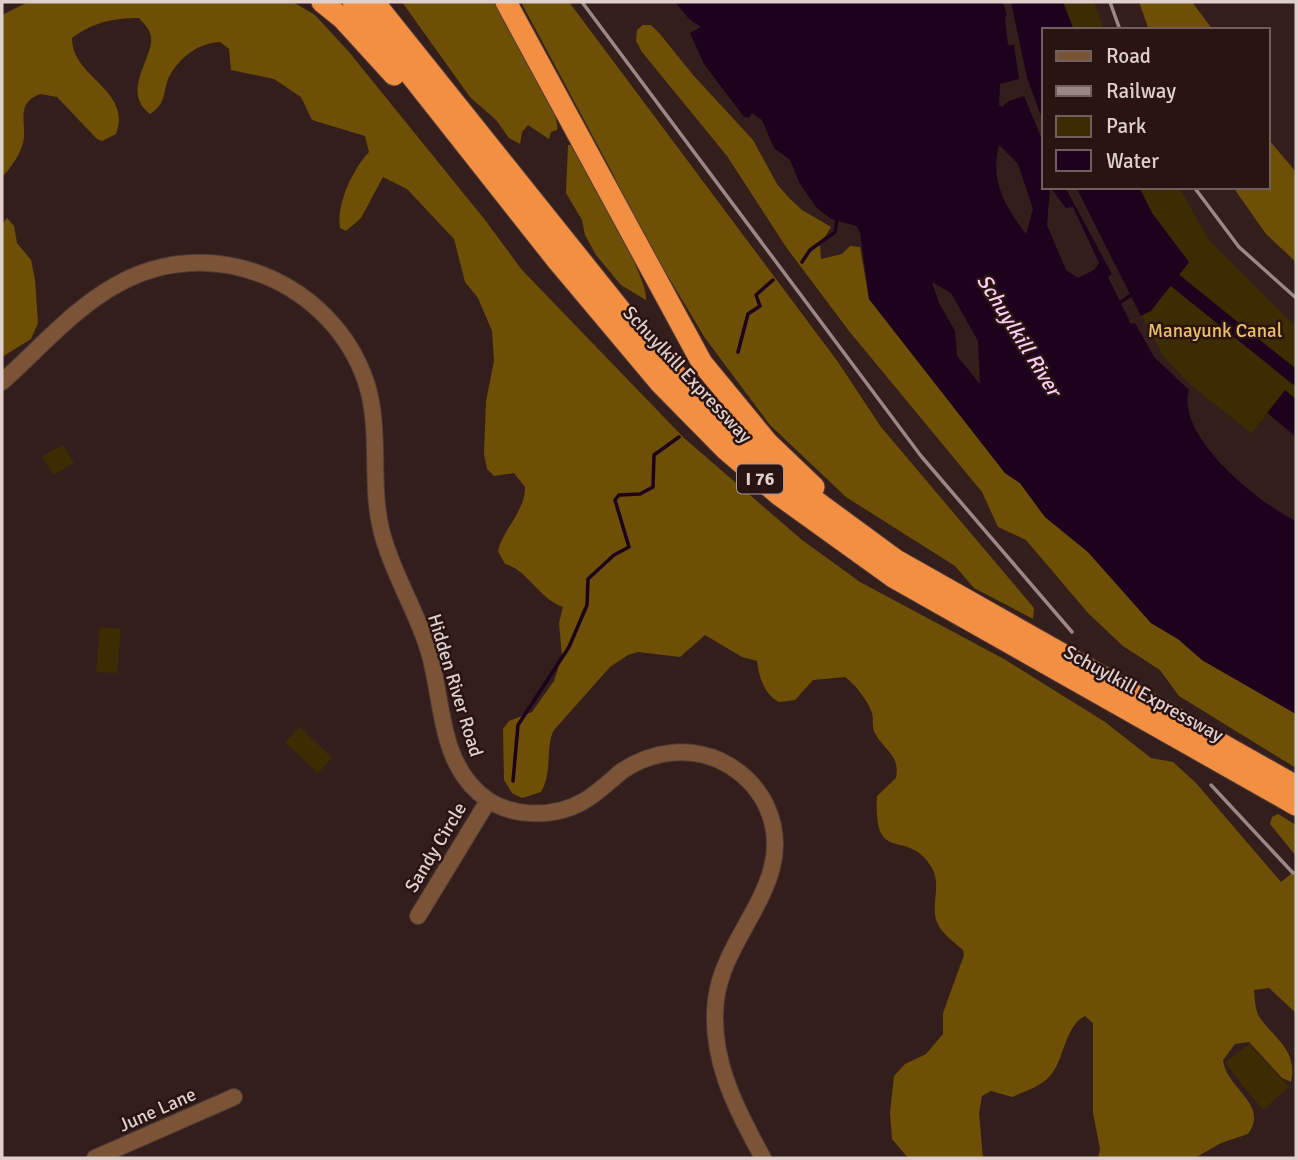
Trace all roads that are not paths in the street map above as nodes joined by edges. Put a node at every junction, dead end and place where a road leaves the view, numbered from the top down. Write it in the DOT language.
graph roads {
  1 [pos="322,2"];
  2 [pos="353,2"];
  3 [pos="374,2"];
  4 [pos="506,2"];
  5 [pos="506,196"];
  6 [pos="2,382"];
  7 [pos="856,533"];
  8 [pos="1296,786"];
  9 [pos="488,801"];
  10 [pos="1296,805"];
  11 [pos="418,916"];
  12 [pos="234,1097"];
  13 [pos="96,1158"];
  14 [pos="763,1158"];
  1 -- 5 [label="highway"];
  2 -- 5 [label="highway, Schuylkill Expressway / I 76"];
  3 -- 7 [label="highway, Schuylkill Expressway / I 76"];
  4 -- 7 [label="highway"];
  5 -- 10 [label="highway, Schuylkill Expressway / I 76"];
  6 -- 9 [label="street, Hidden River Road"];
  7 -- 8 [label="highway, Schuylkill Expressway / I 76"];
  9 -- 11 [label="street, Sandy Circle"];
  9 -- 14 [label="street, Hidden River Road"];
  12 -- 13 [label="street, June Lane"];
}
